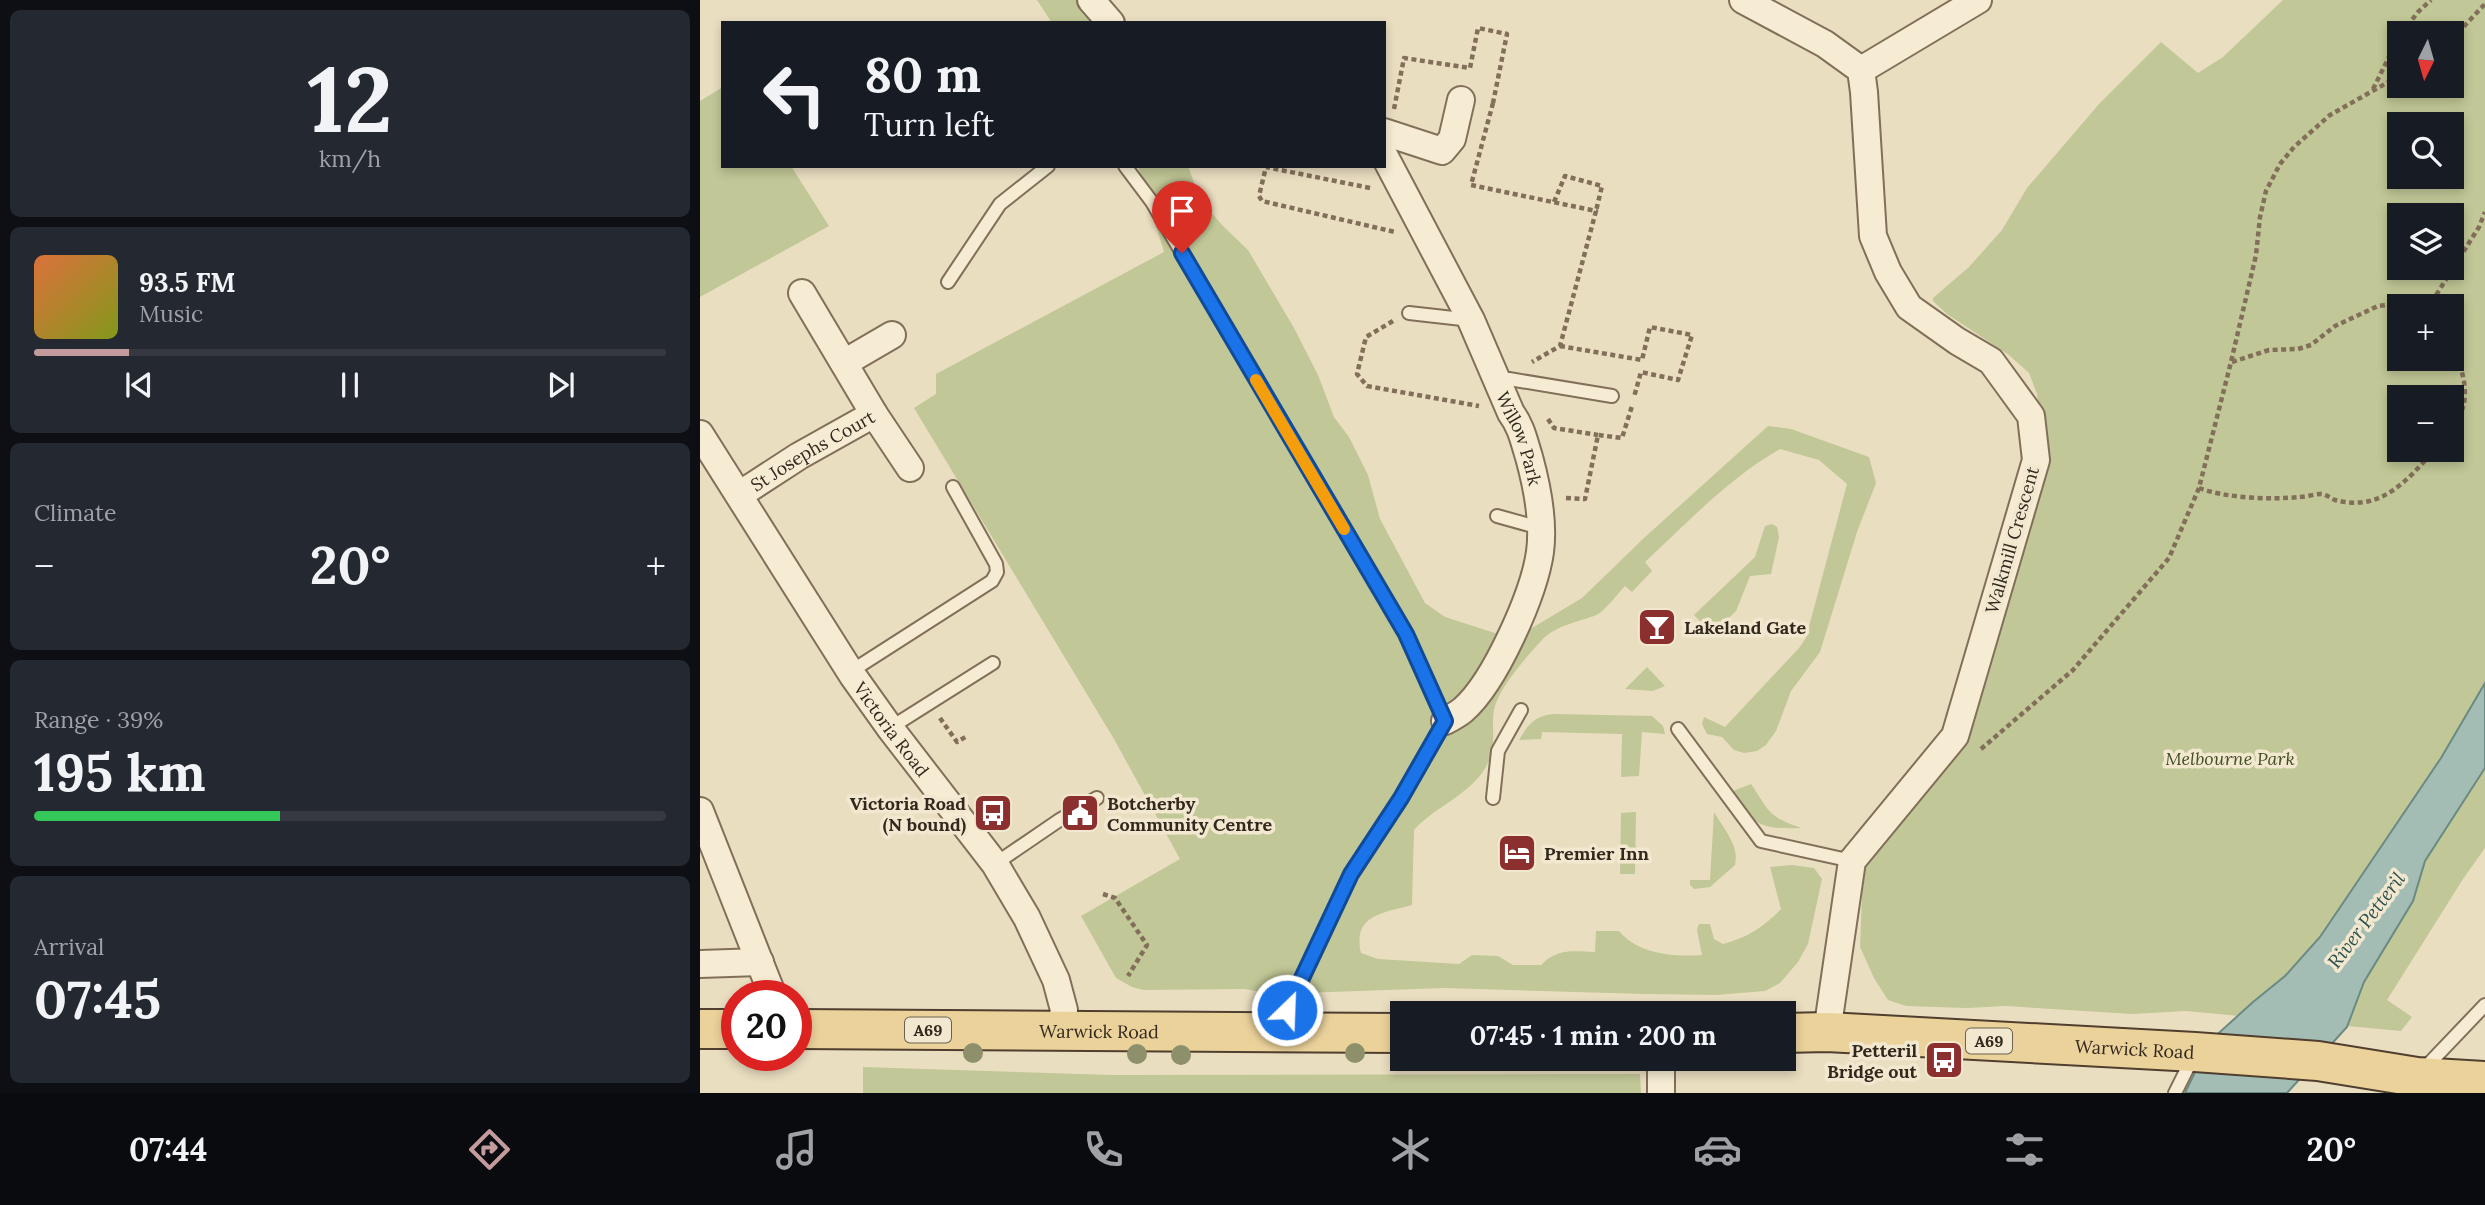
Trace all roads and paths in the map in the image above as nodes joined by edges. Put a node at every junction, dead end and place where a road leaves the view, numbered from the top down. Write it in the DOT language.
graph roads {
  1 [pos="1091,0"];
  2 [pos="1743,0"];
  3 [pos="1978,0"];
  4 [pos="2431,0"];
  5 [pos="2485,4"];
  6 [pos="1109,21"];
  7 [pos="2411,21"];
  8 [pos="2464,26"];
  9 [pos="2387,62"];
  10 [pos="1861,70"];
  11 [pos="2387,82"];
  12 [pos="2373,90"];
  13 [pos="1461,100"];
  14 [pos="1493,103"];
  15 [pos="1386,133"];
  16 [pos="1386,159"];
  17 [pos="1045,168"];
  18 [pos="1126,168"];
  19 [pos="1266,168"];
  20 [pos="1293,169"];
  21 [pos="1404,195"];
  22 [pos="1554,202"];
  23 [pos="1596,211"];
  24 [pos="2485,212"];
  25 [pos="1427,238"];
  26 [pos="948,282"];
  27 [pos="802,293"];
  28 [pos="2437,294"];
  29 [pos="2387,305"];
  30 [pos="1409,313"];
  31 [pos="1471,320"];
  32 [pos="892,335"];
  33 [pos="1642,360"];
  34 [pos="2231,362"];
  35 [pos="844,363"];
  36 [pos="2462,371"];
  37 [pos="1641,372"];
  38 [pos="1502,380"];
  39 [pos="1532,383"];
  40 [pos="1612,396"];
  41 [pos="2464,403"];
  42 [pos="1511,413"];
  43 [pos="874,414"];
  44 [pos="700,434"];
  45 [pos="1598,435"];
  46 [pos="2424,462"];
  47 [pos="910,468"];
  48 [pos="953,487"];
  49 [pos="2199,488"];
  50 [pos="739,495"];
  51 [pos="1497,516"];
  52 [pos="1540,527"];
  53 [pos="993,663"];
  54 [pos="850,672"];
  55 [pos="929,703"];
  56 [pos="1521,710"];
  57 [pos="1445,721"];
  58 [pos="890,728"];
  59 [pos="1678,729"];
  60 [pos="967,736"];
  61 [pos="1971,757"];
  62 [pos="1097,798"];
  63 [pos="1493,798"];
  64 [pos="700,811"];
  65 [pos="1852,861"];
  66 [pos="995,863"];
  67 [pos="1103,894"];
  68 [pos="760,962"];
  69 [pos="700,964"];
  70 [pos="1128,976"];
  71 [pos="767,980"];
  72 [pos="2485,1005"];
  73 [pos="721,1029"];
  74 [pos="812,1029"];
  75 [pos="700,1030"];
  76 [pos="1060,1030"];
  77 [pos="1277,1031"];
  78 [pos="1390,1032"];
  79 [pos="1827,1032"];
  80 [pos="1796,1033"];
  81 [pos="2195,1052"];
  82 [pos="1661,1071"];
  83 [pos="2485,1081"];
  84 [pos="2416,1085"];
  85 [pos="1661,1093"];
  86 [pos="2175,1093"];
  1 -- 6 [label="street"];
  2 -- 10 [label="street"];
  3 -- 10 [label="street"];
  4 -- 7 [label="path"];
  5 -- 8 [label="path"];
  9 -- 12 [label="path"];
  10 -- 65 [label="street, Walkmill Crescent"];
  11 -- 12 [label="path"];
  12 -- 34 [label="path"];
  13 -- 15 [label="street"];
  14 -- 22 [label="path"];
  16 -- 21 [label="street, Willow Park"];
  17 -- 26 [label="lane"];
  18 -- 57 [label="lane"];
  19 -- 25 [label="path"];
  20 -- 21 [label="path"];
  21 -- 25 [label="street, Willow Park"];
  22 -- 23 [label="path"];
  22 -- 23 [label="path"];
  23 -- 38 [label="path"];
  24 -- 28 [label="path"];
  25 -- 31 [label="street, Willow Park"];
  27 -- 35 [label="street, St Josephs Court"];
  29 -- 34 [label="path"];
  30 -- 31 [label="lane"];
  30 -- 42 [label="path"];
  31 -- 38 [label="street, Willow Park"];
  32 -- 35 [label="street"];
  33 -- 37 [label="path"];
  34 -- 49 [label="path"];
  35 -- 43 [label="street, St Josephs Court"];
  36 -- 41 [label="path"];
  38 -- 39 [label="lane"];
  38 -- 42 [label="street, Willow Park"];
  39 -- 40 [label="lane"];
  39 -- 45 [label="path"];
  42 -- 52 [label="street, Willow Park"];
  43 -- 47 [label="street"];
  43 -- 50 [label="street, St Josephs Court"];
  44 -- 50 [label="street, Victoria Road"];
  46 -- 49 [label="path"];
  48 -- 54 [label="lane"];
  49 -- 61 [label="path"];
  50 -- 54 [label="street, Victoria Road"];
  51 -- 52 [label="lane"];
  52 -- 57 [label="street, Willow Park"];
  53 -- 55 [label="lane"];
  54 -- 58 [label="street, Victoria Road"];
  55 -- 58 [label="lane"];
  55 -- 60 [label="path"];
  56 -- 63 [label="lane"];
  57 -- 77 [label="lane"];
  58 -- 66 [label="street, Victoria Road"];
  59 -- 65 [label="lane"];
  62 -- 66 [label="lane"];
  64 -- 68 [label="street"];
  65 -- 79 [label="street"];
  66 -- 76 [label="street, Victoria Road"];
  67 -- 70 [label="path"];
  68 -- 69 [label="street"];
  68 -- 71 [label="street"];
  72 -- 84 [label="lane"];
  73 -- 75 [label="main road"];
  74 -- 76 [label="main road, Warwick Road / A69"];
  76 -- 77 [label="main road, Warwick Road / A69"];
  77 -- 78 [label="main road, Warwick Road / A69"];
  79 -- 80 [label="main road, Warwick Road / A69"];
  79 -- 81 [label="main road, Warwick Road / A69"];
  81 -- 84 [label="main road, Warwick Road / A69"];
  81 -- 86 [label="lane"];
  82 -- 85 [label="street"];
  83 -- 84 [label="main road, Warwick Road / A69"];
}
